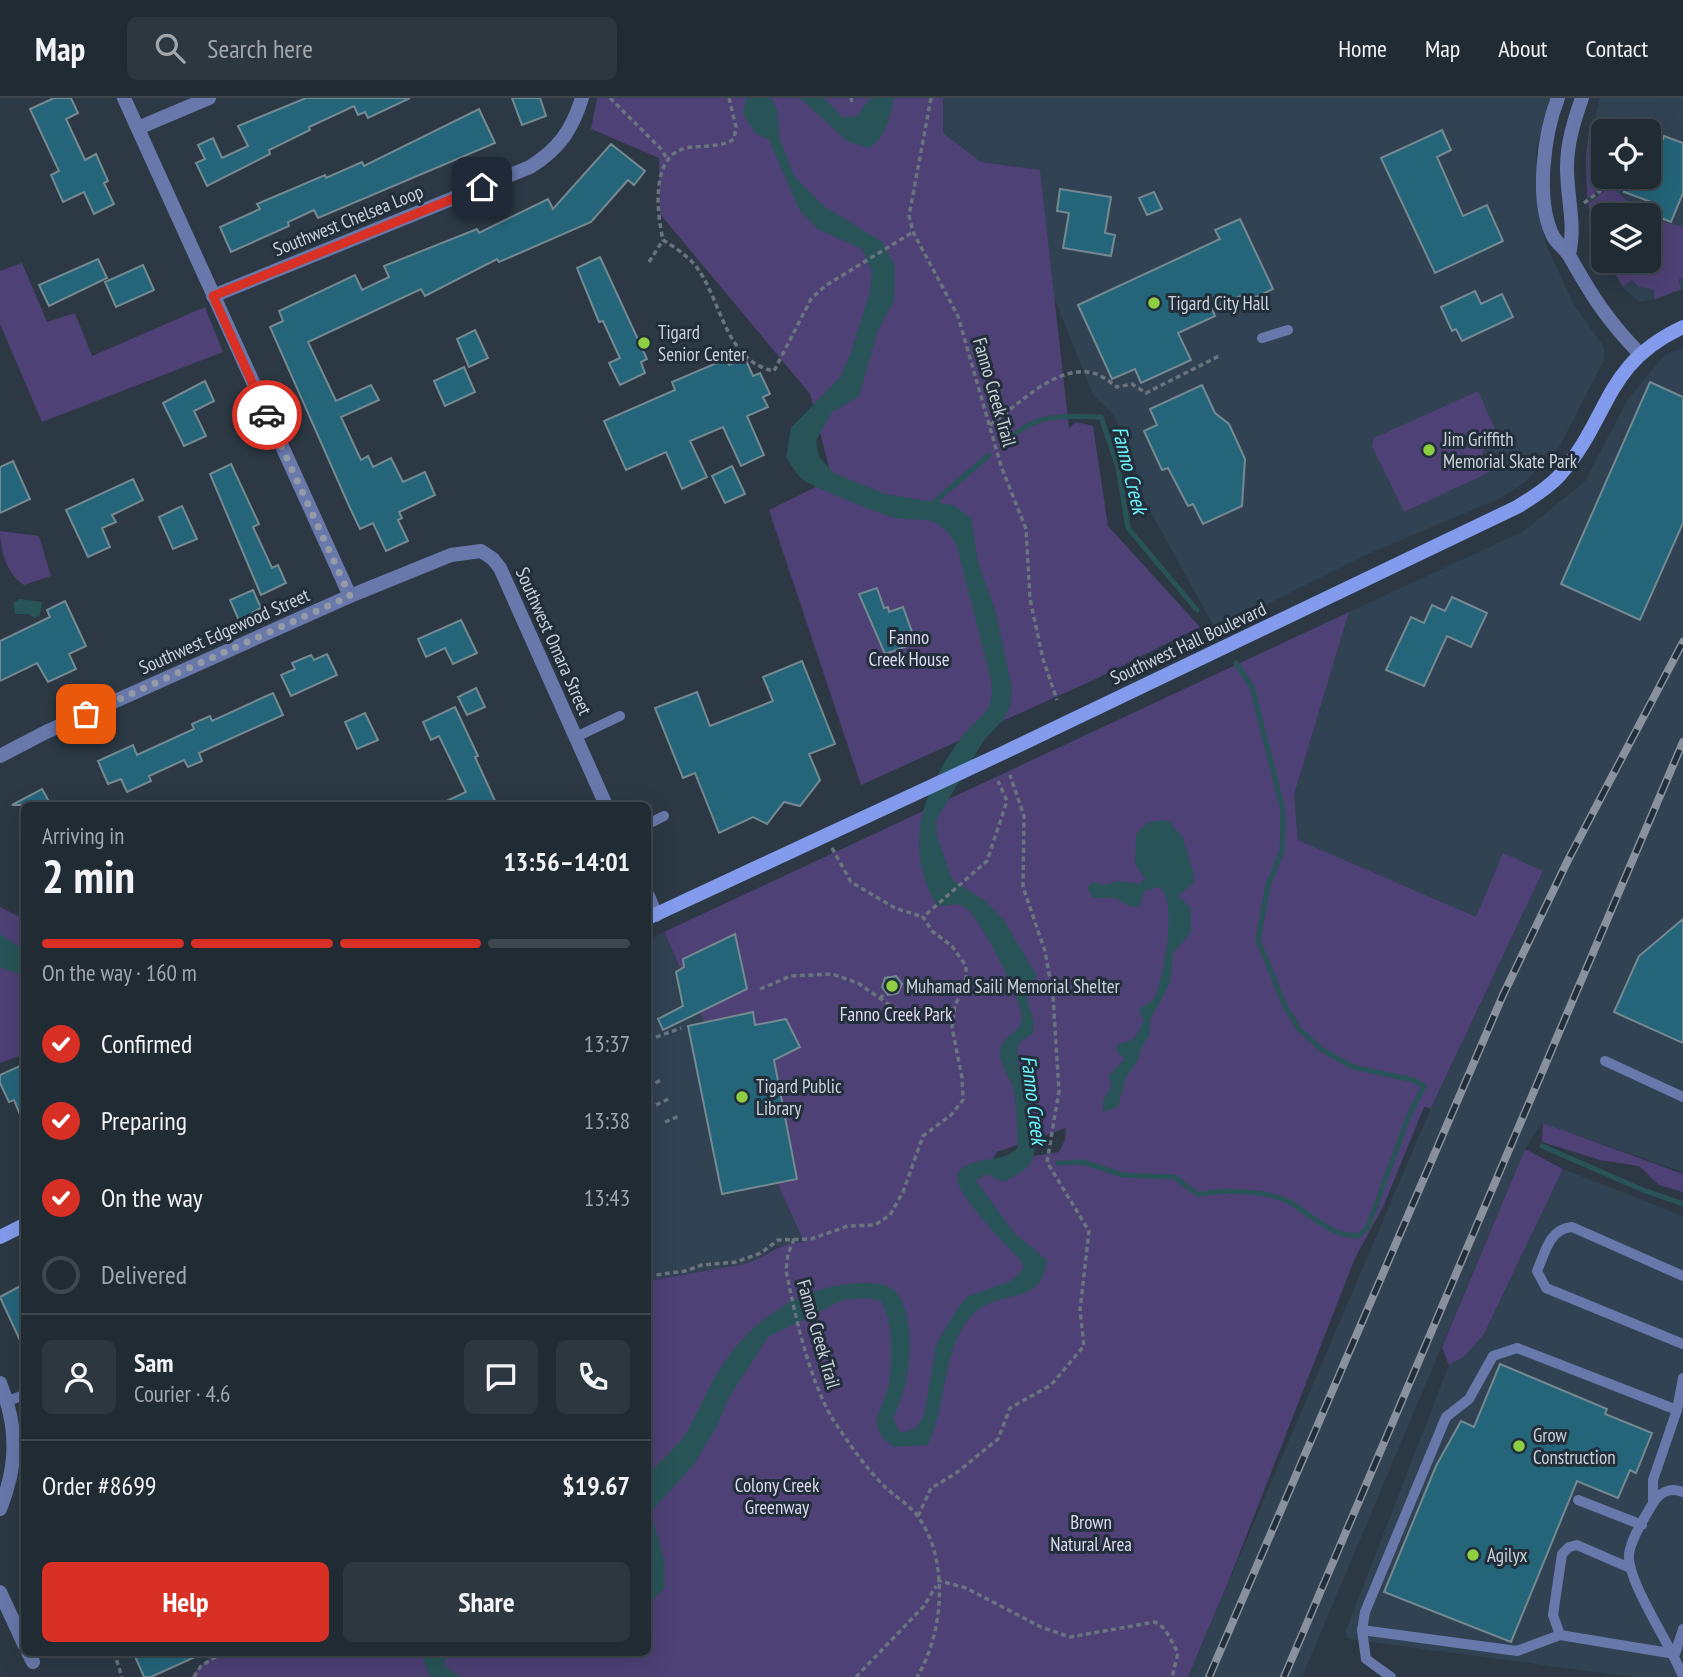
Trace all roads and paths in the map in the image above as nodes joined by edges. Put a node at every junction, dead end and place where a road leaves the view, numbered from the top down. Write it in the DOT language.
graph roads {
  1 [pos="124,98"];
  2 [pos="209,98"];
  3 [pos="582,98"];
  4 [pos="610,98"];
  5 [pos="729,98"];
  6 [pos="931,98"];
  7 [pos="1558,98"];
  8 [pos="1582,98"];
  9 [pos="138,128"];
  10 [pos="667,159"];
  11 [pos="1601,189"];
  12 [pos="1584,202"];
  13 [pos="913,232"];
  14 [pos="663,240"];
  15 [pos="1569,254"];
  16 [pos="649,262"];
  17 [pos="213,296"];
  18 [pos="1683,327"];
  19 [pos="1288,330"];
  20 [pos="1262,338"];
  21 [pos="1639,353"];
  22 [pos="1221,355"];
  23 [pos="990,425"];
  24 [pos="350,596"];
  25 [pos="1057,700"];
  26 [pos="620,716"];
  27 [pos="576,737"];
  28 [pos="0,756"];
  29 [pos="1010,775"];
  30 [pos="999,783"];
  31 [pos="605,802"];
  32 [pos="664,816"];
  33 [pos="651,822"];
  34 [pos="825,834"];
  35 [pos="652,916"];
  36 [pos="923,917"];
  37 [pos="760,989"];
  38 [pos="885,992"];
  39 [pos="880,999"];
  40 [pos="952,1019"];
  41 [pos="681,1028"];
  42 [pos="651,1039"];
  43 [pos="1605,1061"];
  44 [pos="661,1080"];
  45 [pos="651,1085"];
  46 [pos="1683,1097"];
  47 [pos="670,1098"];
  48 [pos="656,1105"];
  49 [pos="679,1116"];
  50 [pos="665,1122"];
  51 [pos="21,1226"];
  52 [pos="0,1237"];
  53 [pos="794,1239"];
  54 [pos="651,1276"];
  55 [pos="1683,1276"];
  56 [pos="1683,1344"];
  57 [pos="1683,1378"];
  58 [pos="0,1383"];
  59 [pos="21,1396"];
  60 [pos="8,1401"];
  61 [pos="1677,1410"];
  62 [pos="1683,1492"];
  63 [pos="1578,1500"];
  64 [pos="1653,1501"];
  65 [pos="0,1509"];
  66 [pos="918,1516"];
  67 [pos="1642,1525"];
  68 [pos="1630,1568"];
  69 [pos="937,1580"];
  70 [pos="0,1592"];
  71 [pos="1683,1629"];
  72 [pos="1362,1630"];
  73 [pos="1560,1636"];
  74 [pos="21,1638"];
  75 [pos="1675,1654"];
  76 [pos="115,1656"];
  77 [pos="217,1656"];
  78 [pos="122,1677"];
  79 [pos="194,1677"];
  80 [pos="856,1677"];
  81 [pos="917,1677"];
  82 [pos="1172,1677"];
  83 [pos="1391,1677"];
  84 [pos="1683,1677"];
  1 -- 9 [label="street"];
  2 -- 9 [label="street"];
  3 -- 17 [label="street, Southwest Chelsea Loop"];
  4 -- 10 [label="path"];
  5 -- 10 [label="path"];
  6 -- 13 [label="path, Fanno Creek Trail"];
  7 -- 15 [label="street"];
  8 -- 15 [label="street"];
  9 -- 17 [label="street"];
  10 -- 14 [label="path"];
  11 -- 12 [label="path"];
  13 -- 14 [label="path"];
  13 -- 23 [label="path, Fanno Creek Trail"];
  14 -- 16 [label="path"];
  15 -- 21 [label="street"];
  17 -- 24 [label="street"];
  18 -- 21 [label="main road, Southwest Hall Boulevard"];
  19 -- 20 [label="lane"];
  21 -- 34 [label="main road, Southwest Hall Boulevard"];
  22 -- 23 [label="path"];
  23 -- 25 [label="path, Fanno Creek Trail"];
  24 -- 27 [label="street, Southwest Omara Street"];
  24 -- 28 [label="street, Southwest Edgewood Street"];
  26 -- 27 [label="lane"];
  27 -- 31 [label="street, Southwest Omara Street"];
  29 -- 66 [label="path"];
  30 -- 36 [label="path"];
  32 -- 33 [label="lane"];
  34 -- 35 [label="main road, Southwest Hall Boulevard"];
  34 -- 36 [label="path"];
  36 -- 40 [label="path"];
  37 -- 39 [label="path"];
  38 -- 39 [label="path"];
  39 -- 40 [label="path"];
  40 -- 53 [label="path"];
  41 -- 42 [label="path"];
  43 -- 46 [label="lane"];
  44 -- 45 [label="path"];
  47 -- 48 [label="path"];
  49 -- 50 [label="path"];
  51 -- 52 [label="main road"];
  53 -- 54 [label="path"];
  53 -- 66 [label="path, Fanno Creek Trail"];
  55 -- 56 [label="lane"];
  57 -- 61 [label="lane"];
  58 -- 60 [label="street"];
  59 -- 60 [label="lane"];
  60 -- 65 [label="street"];
  61 -- 64 [label="lane"];
  61 -- 72 [label="lane"];
  62 -- 64 [label="lane"];
  63 -- 67 [label="lane"];
  64 -- 67 [label="lane"];
  66 -- 69 [label="path, Fanno Creek Trail"];
  67 -- 68 [label="lane"];
  68 -- 73 [label="lane"];
  68 -- 75 [label="lane"];
  69 -- 80 [label="path"];
  69 -- 81 [label="path, Fanno Creek Trail"];
  69 -- 82 [label="path"];
  70 -- 74 [label="street"];
  71 -- 75 [label="lane"];
  72 -- 73 [label="lane"];
  72 -- 83 [label="lane"];
  73 -- 75 [label="lane"];
  75 -- 84 [label="lane"];
  76 -- 78 [label="path"];
  77 -- 79 [label="path"];
}
